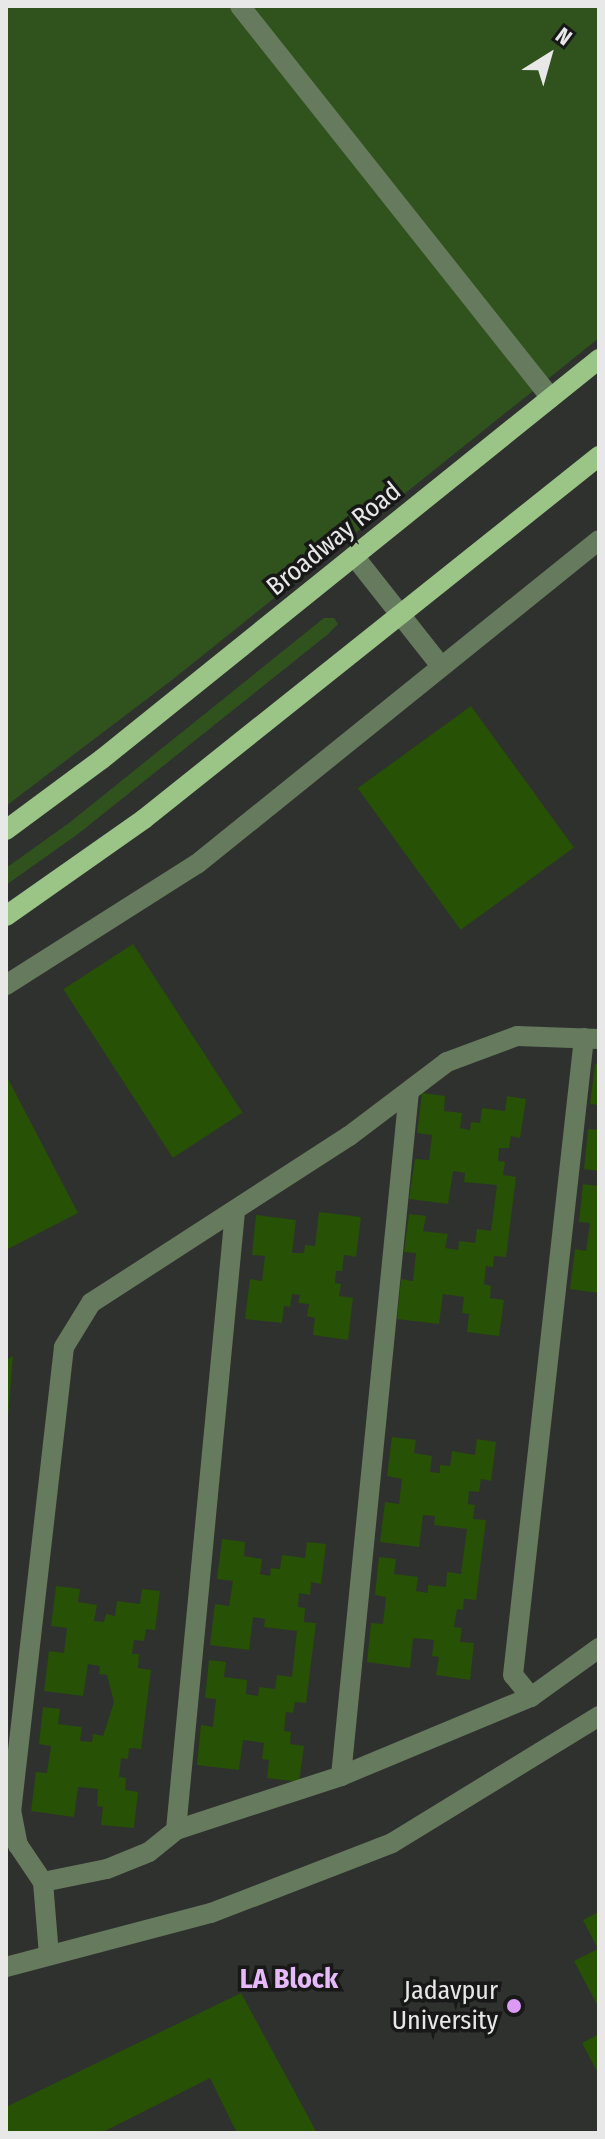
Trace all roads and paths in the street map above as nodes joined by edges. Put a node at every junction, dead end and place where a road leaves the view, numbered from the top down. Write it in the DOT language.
graph roads {
  1 [pos="240,6"];
  2 [pos="599,359"];
  3 [pos="551,398"];
  4 [pos="599,456"];
  5 [pos="599,540"];
  6 [pos="354,556"];
  7 [pos="401,615"];
  8 [pos="441,666"];
  9 [pos="6,830"];
  10 [pos="6,916"];
  11 [pos="6,985"];
  12 [pos="592,1038"];
  13 [pos="409,1091"];
  14 [pos="235,1212"];
  15 [pos="599,1648"];
  16 [pos="531,1697"];
  17 [pos="599,1716"];
  18 [pos="341,1776"];
  19 [pos="176,1830"];
  20 [pos="43,1882"];
  21 [pos="49,1955"];
  22 [pos="6,1967"];
  1 -- 3 [label="street"];
  2 -- 3 [label="main road, Broadway Road"];
  3 -- 6 [label="main road, Broadway Road"];
  4 -- 7 [label="main road"];
  5 -- 8 [label="street"];
  6 -- 7 [label="street"];
  6 -- 9 [label="main road, Broadway Road"];
  7 -- 8 [label="street"];
  7 -- 10 [label="main road"];
  8 -- 11 [label="street"];
  12 -- 13 [label="street"];
  12 -- 16 [label="street"];
  13 -- 14 [label="street"];
  13 -- 18 [label="street"];
  14 -- 19 [label="street"];
  14 -- 20 [label="street"];
  15 -- 16 [label="street"];
  16 -- 18 [label="street"];
  17 -- 21 [label="street"];
  18 -- 19 [label="street"];
  19 -- 20 [label="street"];
  20 -- 21 [label="street"];
  21 -- 22 [label="street"];
}
